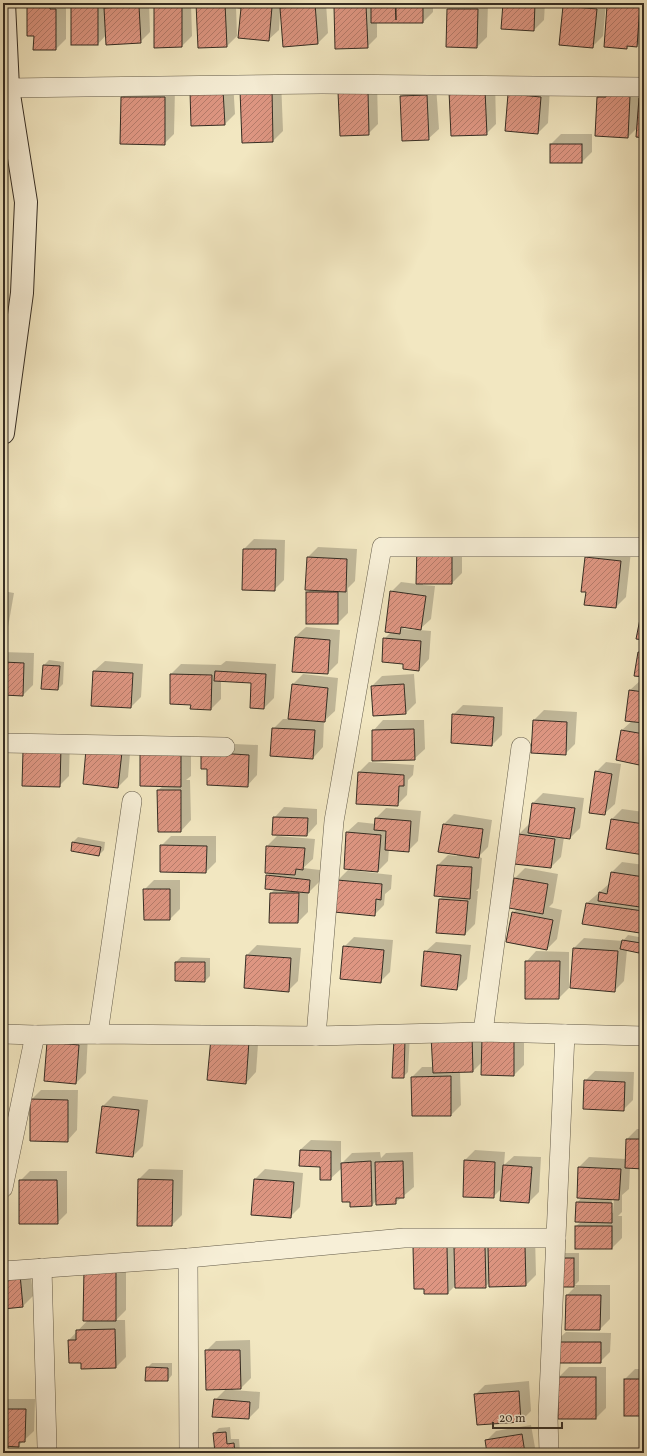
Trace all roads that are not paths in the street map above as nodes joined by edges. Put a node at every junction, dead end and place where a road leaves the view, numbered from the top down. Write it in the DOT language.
graph roads {
  1 [pos="4,3"];
  2 [pos="644,87"];
  3 [pos="8,88"];
  4 [pos="3,433"];
  5 [pos="644,547"];
  6 [pos="3,744"];
  7 [pos="225,747"];
  8 [pos="521,747"];
  9 [pos="132,801"];
  10 [pos="483,1032"];
  11 [pos="3,1034"];
  12 [pos="98,1034"];
  13 [pos="565,1034"];
  14 [pos="35,1035"];
  15 [pos="316,1036"];
  16 [pos="644,1036"];
  17 [pos="3,1188"];
  18 [pos="556,1238"];
  19 [pos="188,1258"];
  20 [pos="42,1268"];
  21 [pos="3,1270"];
  22 [pos="47,1447"];
  23 [pos="189,1453"];
  24 [pos="549,1453"];
  1 -- 3 [label="street"];
  2 -- 3 [label="street"];
  3 -- 4 [label="street"];
  5 -- 15 [label="street"];
  6 -- 7 [label="street"];
  8 -- 10 [label="street"];
  9 -- 12 [label="street"];
  10 -- 13 [label="street"];
  10 -- 15 [label="street"];
  11 -- 14 [label="street"];
  12 -- 14 [label="street"];
  12 -- 15 [label="street"];
  13 -- 16 [label="street"];
  13 -- 18 [label="street"];
  14 -- 17 [label="street"];
  18 -- 19 [label="street"];
  18 -- 24 [label="street"];
  19 -- 20 [label="street"];
  19 -- 23 [label="street"];
  20 -- 21 [label="street"];
  20 -- 22 [label="street"];
}
